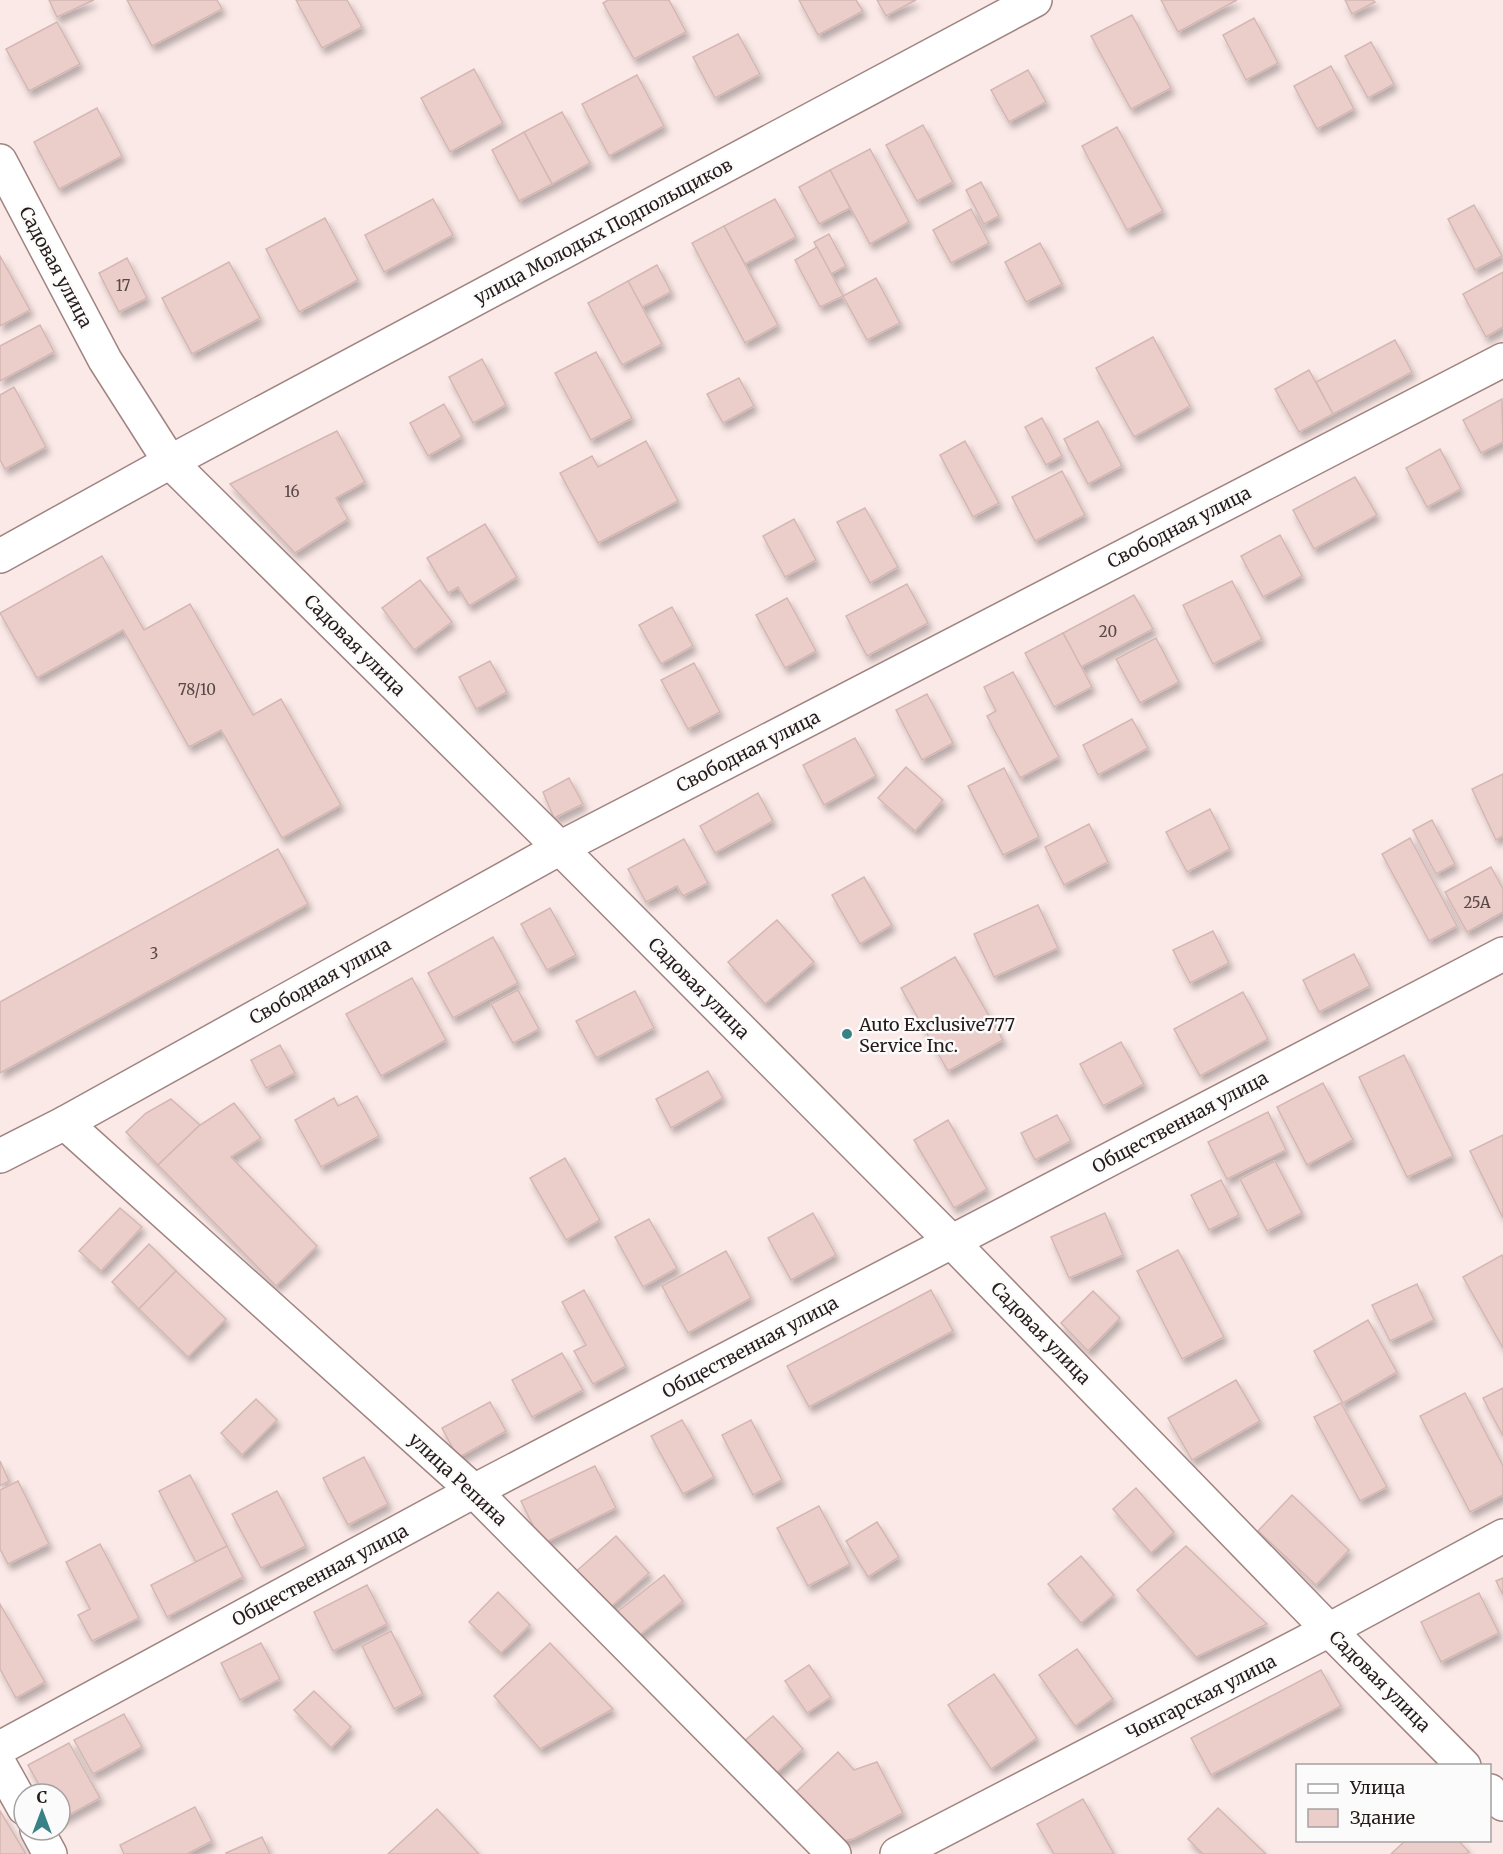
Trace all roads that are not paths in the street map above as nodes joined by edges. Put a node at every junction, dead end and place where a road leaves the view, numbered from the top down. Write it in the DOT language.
graph roads {
  1 [pos="1035,0"];
  2 [pos="0,161"];
  3 [pos="1503,360"];
  4 [pos="170,462"];
  5 [pos="0,556"];
  6 [pos="560,848"];
  7 [pos="1503,954"];
  8 [pos="65,1123"];
  9 [pos="0,1156"];
  10 [pos="951,1241"];
  11 [pos="474,1491"];
  12 [pos="1503,1536"];
  13 [pos="1329,1630"];
  14 [pos="0,1748"];
  15 [pos="1462,1764"];
  16 [pos="0,1766"];
  17 [pos="12,1787"];
  18 [pos="1491,1792"];
  19 [pos="1503,1804"];
  20 [pos="834,1854"];
  21 [pos="897,1854"];
  1 -- 4 [label="street, улица Молодых Подпольщиков"];
  2 -- 4 [label="street, Садовая улица"];
  3 -- 6 [label="street, Свободная улица"];
  4 -- 5 [label="street, улица Молодых Подпольщиков"];
  4 -- 6 [label="street, Садовая улица"];
  6 -- 8 [label="street, Свободная улица"];
  6 -- 10 [label="street, Садовая улица"];
  7 -- 10 [label="street, Общественная улица"];
  8 -- 9 [label="street, Свободная улица"];
  8 -- 11 [label="street, улица Репина"];
  10 -- 11 [label="street, Общественная улица"];
  10 -- 13 [label="street, Садовая улица"];
  11 -- 14 [label="street, Общественная улица"];
  11 -- 20 [label="street, улица Репина"];
  12 -- 13 [label="street, Чонгарская улица"];
  13 -- 15 [label="street, Садовая улица"];
  13 -- 21 [label="street, Чонгарская улица"];
  16 -- 17 [label="street"];
  18 -- 19 [label="street"];
}
